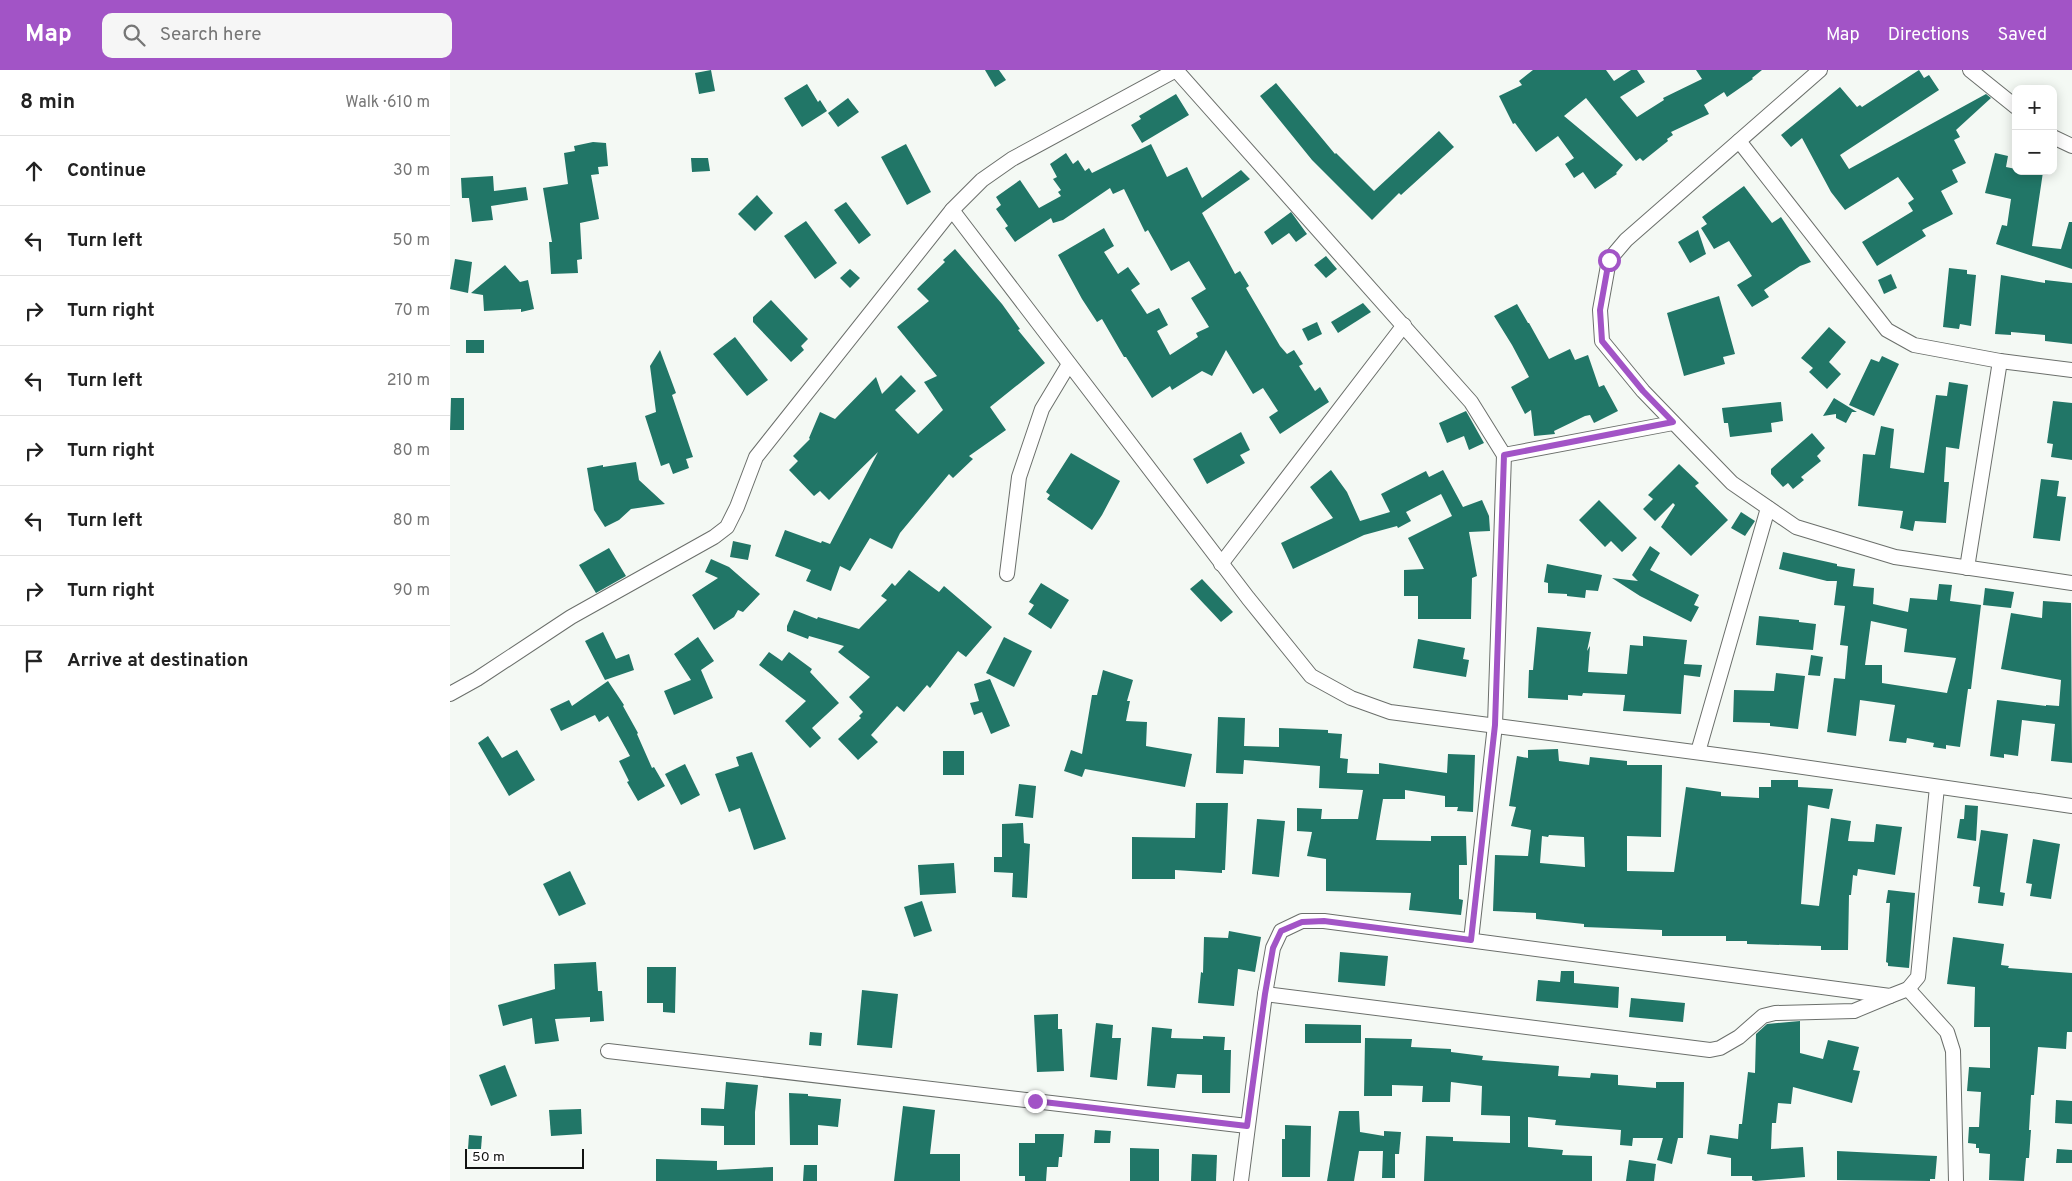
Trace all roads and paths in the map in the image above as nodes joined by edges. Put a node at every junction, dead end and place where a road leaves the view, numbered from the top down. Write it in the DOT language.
graph roads {
  1 [pos="1176,70"];
  2 [pos="1820,70"];
  3 [pos="1970,70"];
  4 [pos="2012,104"];
  5 [pos="2057,139"];
  6 [pos="1739,140"];
  7 [pos="2072,146"];
  8 [pos="952,210"];
  9 [pos="1404,325"];
  10 [pos="2000,361"];
  11 [pos="1068,364"];
  12 [pos="2072,370"];
  13 [pos="1673,422"];
  14 [pos="1504,455"];
  15 [pos="1768,508"];
  16 [pos="1221,564"];
  17 [pos="1967,568"];
  18 [pos="1007,574"];
  19 [pos="2072,583"];
  20 [pos="450,694"];
  21 [pos="1495,725"];
  22 [pos="1698,752"];
  23 [pos="1936,787"];
  24 [pos="2072,806"];
  25 [pos="1471,940"];
  26 [pos="1908,989"];
  27 [pos="1265,994"];
  28 [pos="1890,996"];
  29 [pos="608,1051"];
  30 [pos="1247,1126"];
  31 [pos="1241,1181"];
  32 [pos="1956,1181"];
  1 -- 8 [label="street"];
  1 -- 9 [label="street"];
  2 -- 6 [label="street"];
  3 -- 4 [label="street"];
  5 -- 7 [label="street"];
  6 -- 10 [label="street"];
  6 -- 13 [label="street"];
  8 -- 11 [label="street"];
  8 -- 20 [label="street"];
  9 -- 14 [label="street"];
  9 -- 16 [label="street"];
  10 -- 12 [label="street"];
  10 -- 17 [label="street"];
  11 -- 16 [label="street"];
  11 -- 18 [label="street"];
  13 -- 14 [label="street"];
  13 -- 15 [label="street"];
  14 -- 21 [label="street"];
  15 -- 17 [label="street"];
  15 -- 22 [label="street"];
  16 -- 21 [label="street"];
  17 -- 19 [label="street"];
  21 -- 22 [label="street"];
  21 -- 25 [label="street"];
  22 -- 23 [label="street"];
  23 -- 24 [label="street"];
  23 -- 26 [label="street"];
  25 -- 27 [label="street"];
  25 -- 28 [label="street"];
  26 -- 28 [label="street"];
  26 -- 32 [label="street"];
  27 -- 28 [label="street"];
  27 -- 30 [label="street"];
  29 -- 30 [label="street"];
  30 -- 31 [label="street"];
}
